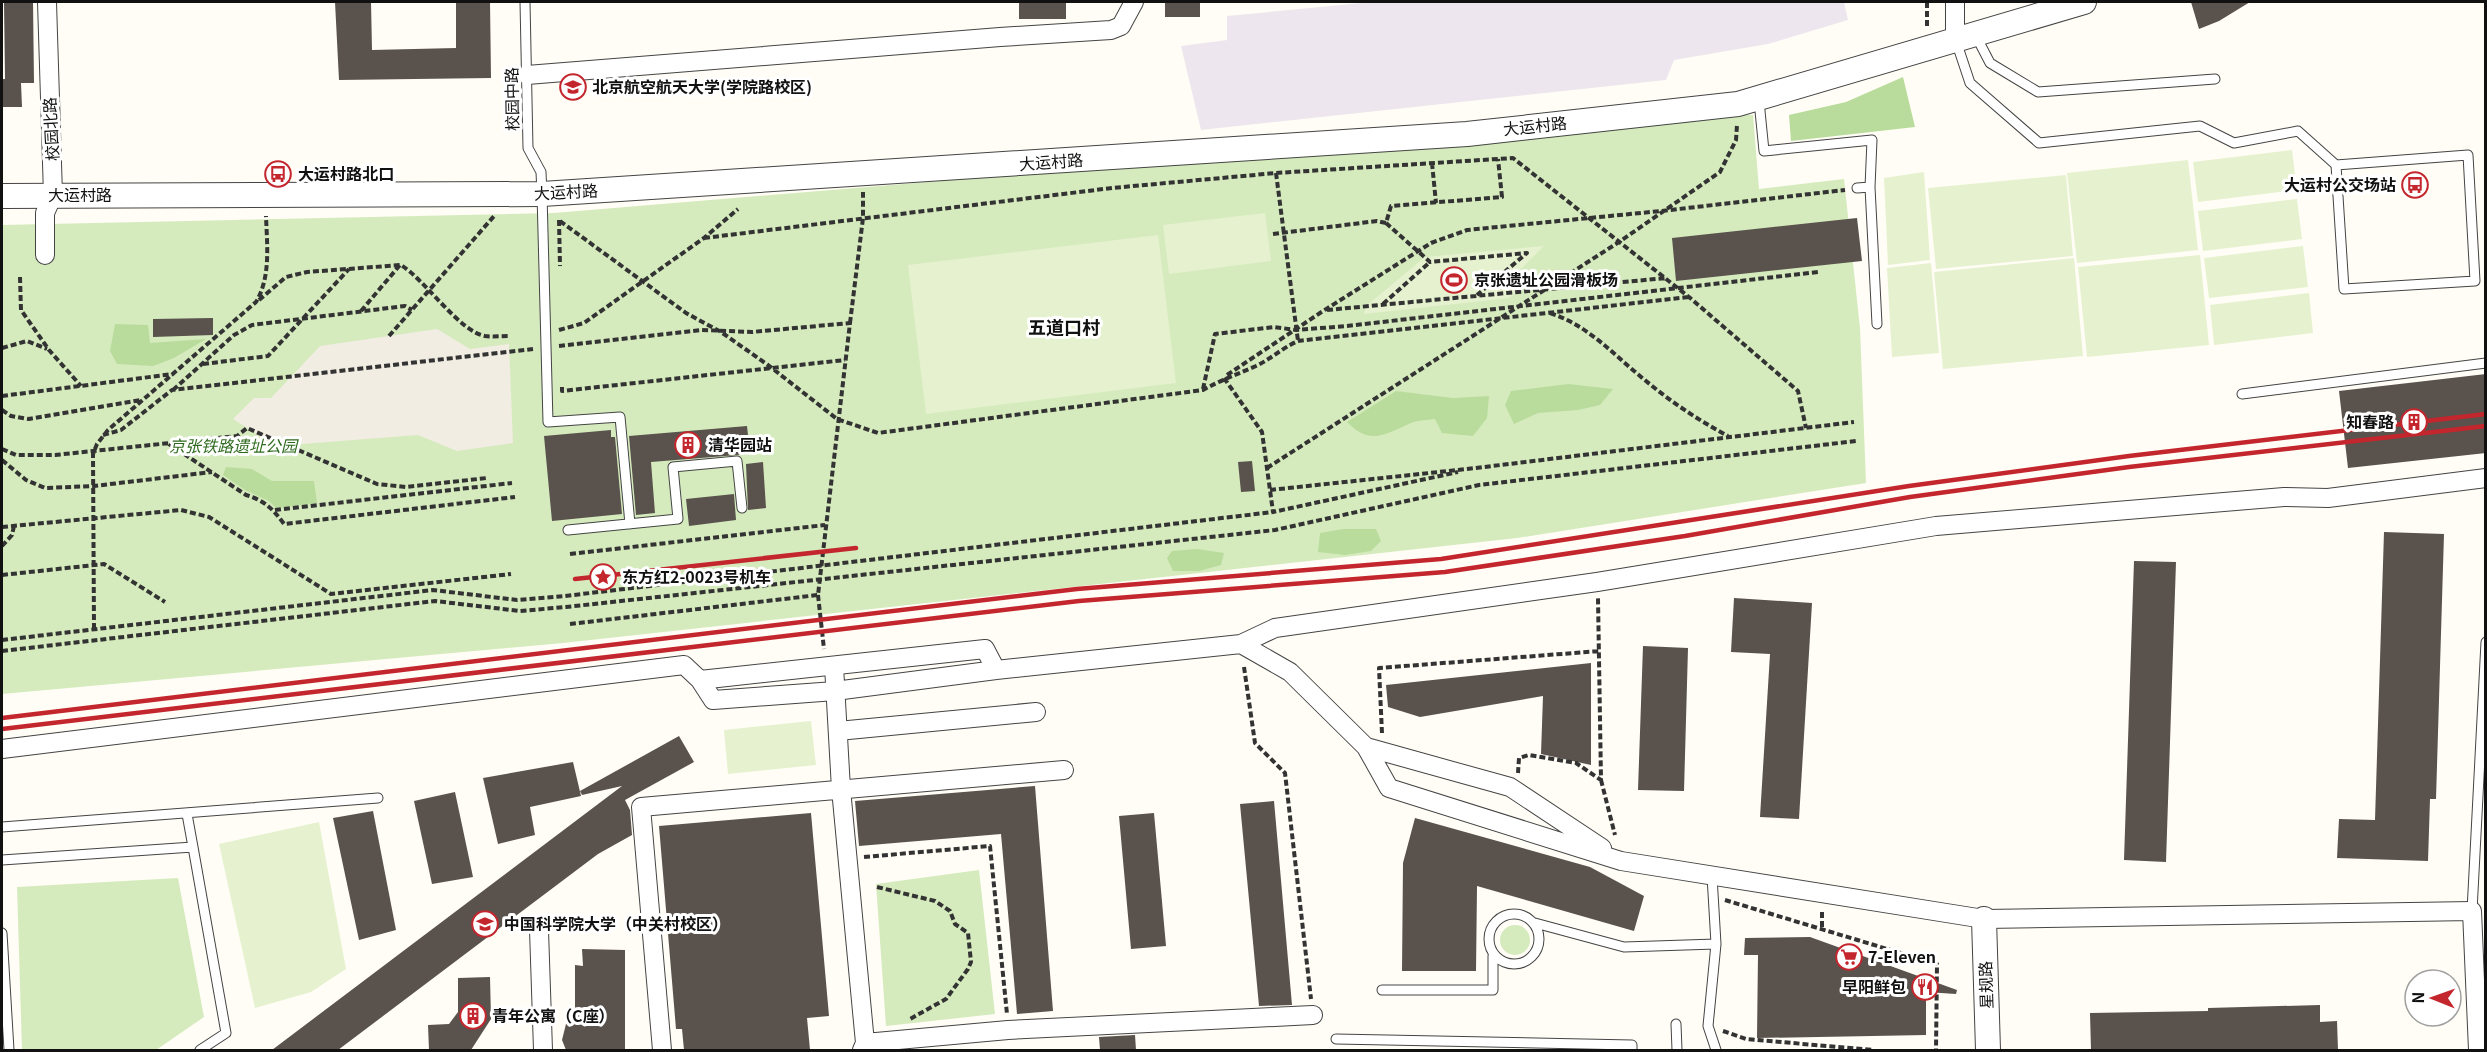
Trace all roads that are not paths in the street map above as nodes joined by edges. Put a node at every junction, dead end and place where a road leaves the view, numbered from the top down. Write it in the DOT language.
graph roads {
  1 [pos="47,2"];
  2 [pos="525,2"];
  3 [pos="1955,2"];
  4 [pos="2084,2"];
  5 [pos="1134,3"];
  6 [pos="1965,36"];
  7 [pos="527,75"];
  8 [pos="2215,79"];
  9 [pos="1748,101"];
  10 [pos="2336,165"];
  11 [pos="1870,187"];
  12 [pos="1857,188"];
  13 [pos="542,194"];
  14 [pos="2,195"];
  15 [pos="53,195"];
  16 [pos="45,255"];
  17 [pos="1876,324"];
  18 [pos="2486,363"];
  19 [pos="2242,394"];
  20 [pos="2486,478"];
  21 [pos="742,508"];
  22 [pos="630,524"];
  23 [pos="568,530"];
  24 [pos="2486,642"];
  25 [pos="1241,644"];
  26 [pos="834,666"];
  27 [pos="996,670"];
  28 [pos="700,680"];
  29 [pos="836,691"];
  30 [pos="1036,712"];
  31 [pos="838,731"];
  32 [pos="1366,747"];
  33 [pos="2,749"];
  34 [pos="1064,770"];
  35 [pos="841,789"];
  36 [pos="378,798"];
  37 [pos="187,814"];
  38 [pos="2,827"];
  39 [pos="193,847"];
  40 [pos="2,860"];
  41 [pos="1621,861"];
  42 [pos="1712,876"];
  43 [pos="2472,911"];
  44 [pos="1984,918"];
  45 [pos="1535,923"];
  46 [pos="538,930"];
  47 [pos="2,933"];
  48 [pos="1716,944"];
  49 [pos="1493,956"];
  50 [pos="1382,990"];
  51 [pos="1313,1015"];
  52 [pos="1676,1024"];
  53 [pos="1336,1039"];
  54 [pos="957,1042"];
  55 [pos="864,1047"];
  56 [pos="9,1050"];
  57 [pos="200,1050"];
  58 [pos="543,1050"];
  59 [pos="662,1050"];
  60 [pos="1632,1050"];
  61 [pos="1677,1050"];
  62 [pos="1716,1050"];
  63 [pos="1988,1050"];
  64 [pos="2478,1050"];
  1 -- 15 [label="street, 校园北路"];
  2 -- 7 [label="lane, 校园中路"];
  3 -- 6 [label="street"];
  4 -- 6 [label="street, 大运村路"];
  5 -- 7 [label="street"];
  6 -- 8 [label="lane"];
  6 -- 9 [label="street, 大运村路"];
  6 -- 10 [label="lane"];
  7 -- 13 [label="lane, 校园中路"];
  9 -- 11 [label="lane"];
  9 -- 13 [label="street, 大运村路"];
  10 -- 10 [label="lane"];
  11 -- 12 [label="lane"];
  11 -- 17 [label="lane"];
  13 -- 15 [label="street, 大运村路"];
  13 -- 22 [label="lane, 校园中路"];
  14 -- 15 [label="street, 大运村路"];
  15 -- 16 [label="street, 校园北路"];
  18 -- 19 [label="lane"];
  20 -- 25 [label="street"];
  21 -- 22 [label="lane"];
  22 -- 23 [label="lane"];
  24 -- 43 [label="lane"];
  25 -- 27 [label="street"];
  25 -- 32 [label="street"];
  26 -- 27 [label="street"];
  26 -- 28 [label="street"];
  26 -- 29 [label="street"];
  27 -- 29 [label="street"];
  28 -- 29 [label="street"];
  28 -- 33 [label="street"];
  29 -- 31 [label="street"];
  30 -- 31 [label="street"];
  31 -- 35 [label="street"];
  32 -- 41 [label="street"];
  32 -- 41 [label="street"];
  34 -- 35 [label="street"];
  35 -- 55 [label="street"];
  35 -- 59 [label="street"];
  36 -- 37 [label="lane"];
  37 -- 38 [label="lane"];
  37 -- 39 [label="lane"];
  39 -- 40 [label="lane"];
  39 -- 57 [label="lane"];
  41 -- 42 [label="street"];
  42 -- 44 [label="street"];
  42 -- 48 [label="lane"];
  43 -- 44 [label="street"];
  43 -- 64 [label="street"];
  44 -- 63 [label="street, 星规路"];
  45 -- 48 [label="lane"];
  45 -- 49 [label="lane"];
  45 -- 49 [label="lane"];
  46 -- 58 [label="street"];
  47 -- 56 [label="lane"];
  48 -- 62 [label="lane"];
  49 -- 50 [label="lane"];
  51 -- 54 [label="street"];
  52 -- 61 [label="lane"];
  53 -- 60 [label="lane"];
  54 -- 55 [label="street"];
}
